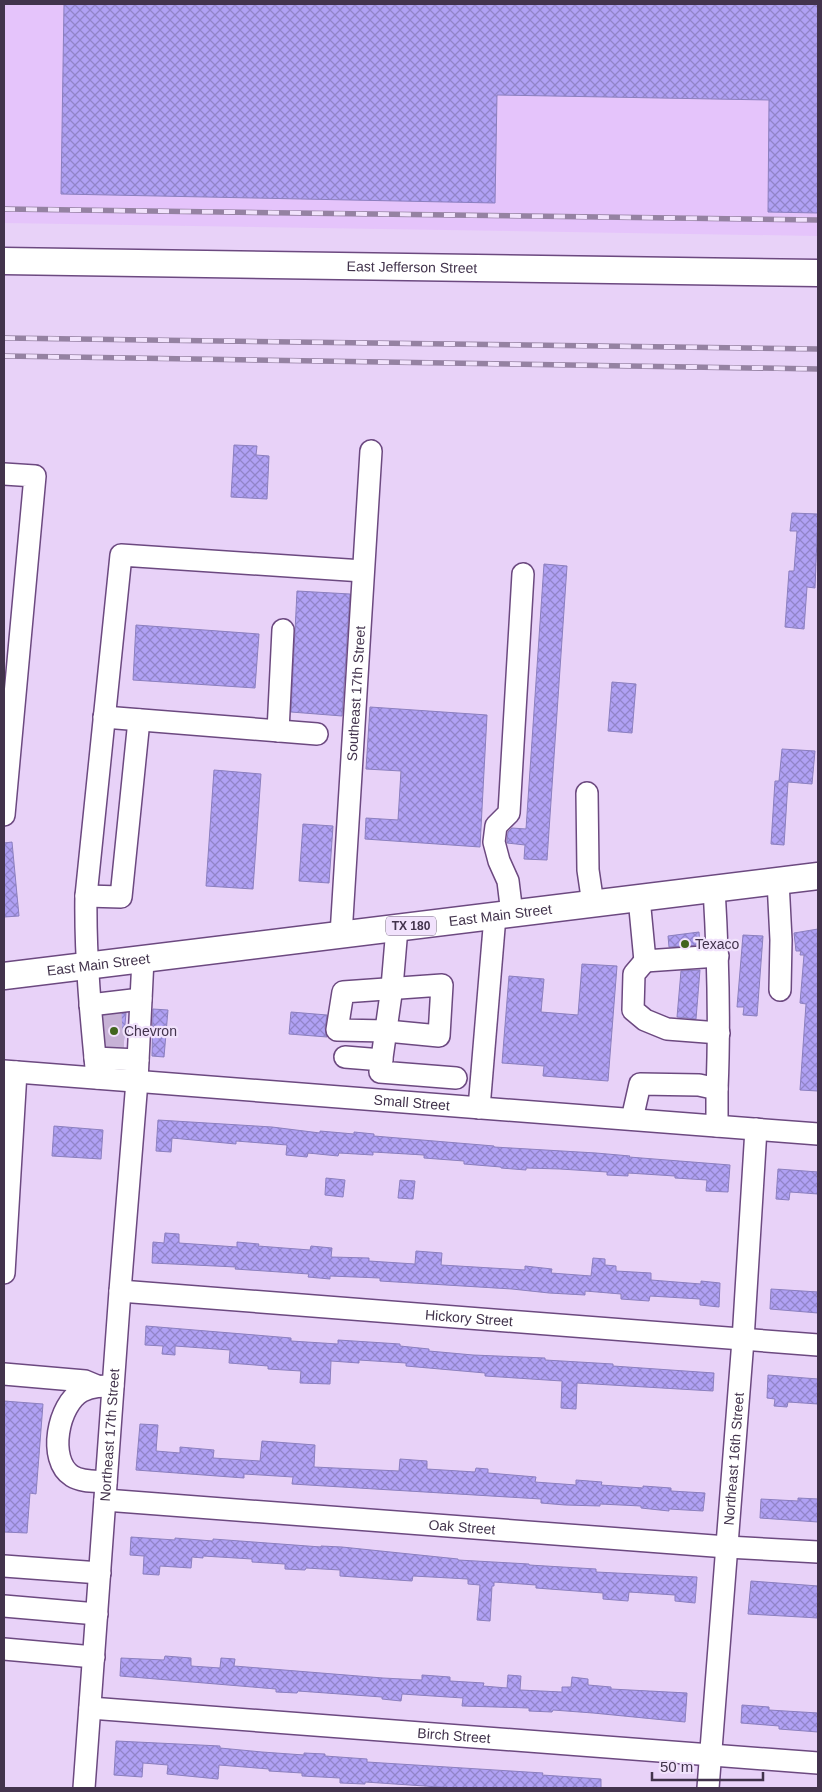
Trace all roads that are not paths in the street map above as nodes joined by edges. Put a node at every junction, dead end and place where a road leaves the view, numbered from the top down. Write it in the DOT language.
graph roads {
  1 [pos="4,261"];
  2 [pos="818,273"];
  3 [pos="371,451"];
  4 [pos="4,474"];
  5 [pos="363,571"];
  6 [pos="523,574"];
  7 [pos="283,630"];
  8 [pos="104,717"];
  9 [pos="138,720"];
  10 [pos="278,731"];
  11 [pos="317,734"];
  12 [pos="587,793"];
  13 [pos="4,815"];
  14 [pos="818,876"];
  15 [pos="778,881"];
  16 [pos="714,888"];
  17 [pos="86,896"];
  18 [pos="639,898"];
  19 [pos="593,904"];
  20 [pos="504,915"];
  21 [pos="397,928"];
  22 [pos="340,935"];
  23 [pos="718,956"];
  24 [pos="143,959"];
  25 [pos="645,961"];
  26 [pos="87,966"];
  27 [pos="4,976"];
  28 [pos="392,987"];
  29 [pos="780,990"];
  30 [pos="142,999"];
  31 [pos="387,1031"];
  32 [pos="720,1034"];
  33 [pos="112,1038"];
  34 [pos="345,1057"];
  35 [pos="382,1060"];
  36 [pos="10,1071"];
  37 [pos="456,1078"];
  38 [pos="137,1081"];
  39 [pos="717,1089"];
  40 [pos="479,1108"];
  41 [pos="632,1120"];
  42 [pos="717,1126"];
  43 [pos="756,1129"];
  44 [pos="818,1134"];
  45 [pos="4,1273"];
  46 [pos="120,1291"];
  47 [pos="743,1340"];
  48 [pos="818,1345"];
  49 [pos="4,1374"];
  50 [pos="105,1386"];
  51 [pos="106,1491"];
  52 [pos="727,1547"];
  53 [pos="818,1552"];
  54 [pos="4,1566"];
  55 [pos="100,1573"];
  56 [pos="4,1606"];
  57 [pos="97,1614"];
  58 [pos="4,1649"];
  59 [pos="94,1658"];
  60 [pos="90,1708"];
  61 [pos="711,1755"];
  62 [pos="818,1763"];
  63 [pos="84,1788"];
  64 [pos="708,1788"];
  1 -- 2 [label="main road, East Jefferson Street"];
  3 -- 5 [label="street, Southeast 17th Street"];
  4 -- 13 [label="street"];
  5 -- 8 [label="street"];
  5 -- 22 [label="street, Southeast 17th Street"];
  6 -- 20 [label="street"];
  7 -- 10 [label="street"];
  8 -- 9 [label="street"];
  8 -- 17 [label="street"];
  9 -- 10 [label="street"];
  9 -- 17 [label="street"];
  10 -- 11 [label="street"];
  12 -- 19 [label="street"];
  14 -- 15 [label="main road, East Main Street / TX 180"];
  15 -- 16 [label="main road, East Main Street / TX 180"];
  15 -- 29 [label="street"];
  16 -- 18 [label="main road, East Main Street / TX 180"];
  16 -- 23 [label="street"];
  17 -- 26 [label="street"];
  18 -- 19 [label="main road, East Main Street / TX 180"];
  18 -- 25 [label="street"];
  19 -- 20 [label="main road, East Main Street / TX 180"];
  20 -- 21 [label="main road, East Main Street / TX 180"];
  20 -- 40 [label="street"];
  21 -- 22 [label="main road, East Main Street / TX 180"];
  21 -- 28 [label="street"];
  22 -- 24 [label="main road, East Main Street / TX 180"];
  23 -- 25 [label="street"];
  23 -- 32 [label="street"];
  24 -- 26 [label="main road, East Main Street / TX 180"];
  24 -- 30 [label="street"];
  25 -- 32 [label="street"];
  26 -- 27 [label="main road, East Main Street / TX 180"];
  26 -- 33 [label="street"];
  28 -- 31 [label="street"];
  28 -- 31 [label="street"];
  28 -- 31 [label="street"];
  30 -- 33 [label="street"];
  30 -- 33 [label="street"];
  31 -- 35 [label="street"];
  32 -- 39 [label="street"];
  33 -- 36 [label="street, Small Street"];
  33 -- 38 [label="street, Small Street"];
  33 -- 38 [label="street, Northeast 17th Street"];
  34 -- 35 [label="street"];
  35 -- 37 [label="street"];
  36 -- 45 [label="street"];
  38 -- 40 [label="street, Small Street"];
  38 -- 46 [label="street, Northeast 17th Street"];
  39 -- 41 [label="street"];
  39 -- 42 [label="street"];
  40 -- 41 [label="street, Small Street"];
  41 -- 42 [label="street, Small Street"];
  42 -- 43 [label="street, Small Street"];
  43 -- 44 [label="street, Small Street"];
  43 -- 47 [label="street, Northeast 16th Street"];
  46 -- 47 [label="street, Hickory Street"];
  46 -- 50 [label="street, Northeast 17th Street"];
  47 -- 48 [label="street, Hickory Street"];
  47 -- 52 [label="street, Northeast 16th Street"];
  49 -- 50 [label="street"];
  50 -- 51 [label="street, Northeast 17th Street"];
  50 -- 51 [label="street, Oak Street"];
  51 -- 52 [label="street, Oak Street"];
  51 -- 55 [label="street, Northeast 17th Street"];
  52 -- 53 [label="street, Oak Street"];
  52 -- 61 [label="street, Northeast 16th Street"];
  54 -- 55 [label="street"];
  55 -- 57 [label="street, Northeast 17th Street"];
  56 -- 57 [label="street"];
  57 -- 59 [label="street, Northeast 17th Street"];
  58 -- 59 [label="street"];
  59 -- 60 [label="street, Northeast 17th Street"];
  60 -- 61 [label="street, Birch Street"];
  60 -- 63 [label="street, Northeast 17th Street"];
  61 -- 62 [label="street, Birch Street"];
  61 -- 64 [label="street, Northeast 16th Street"];
}
